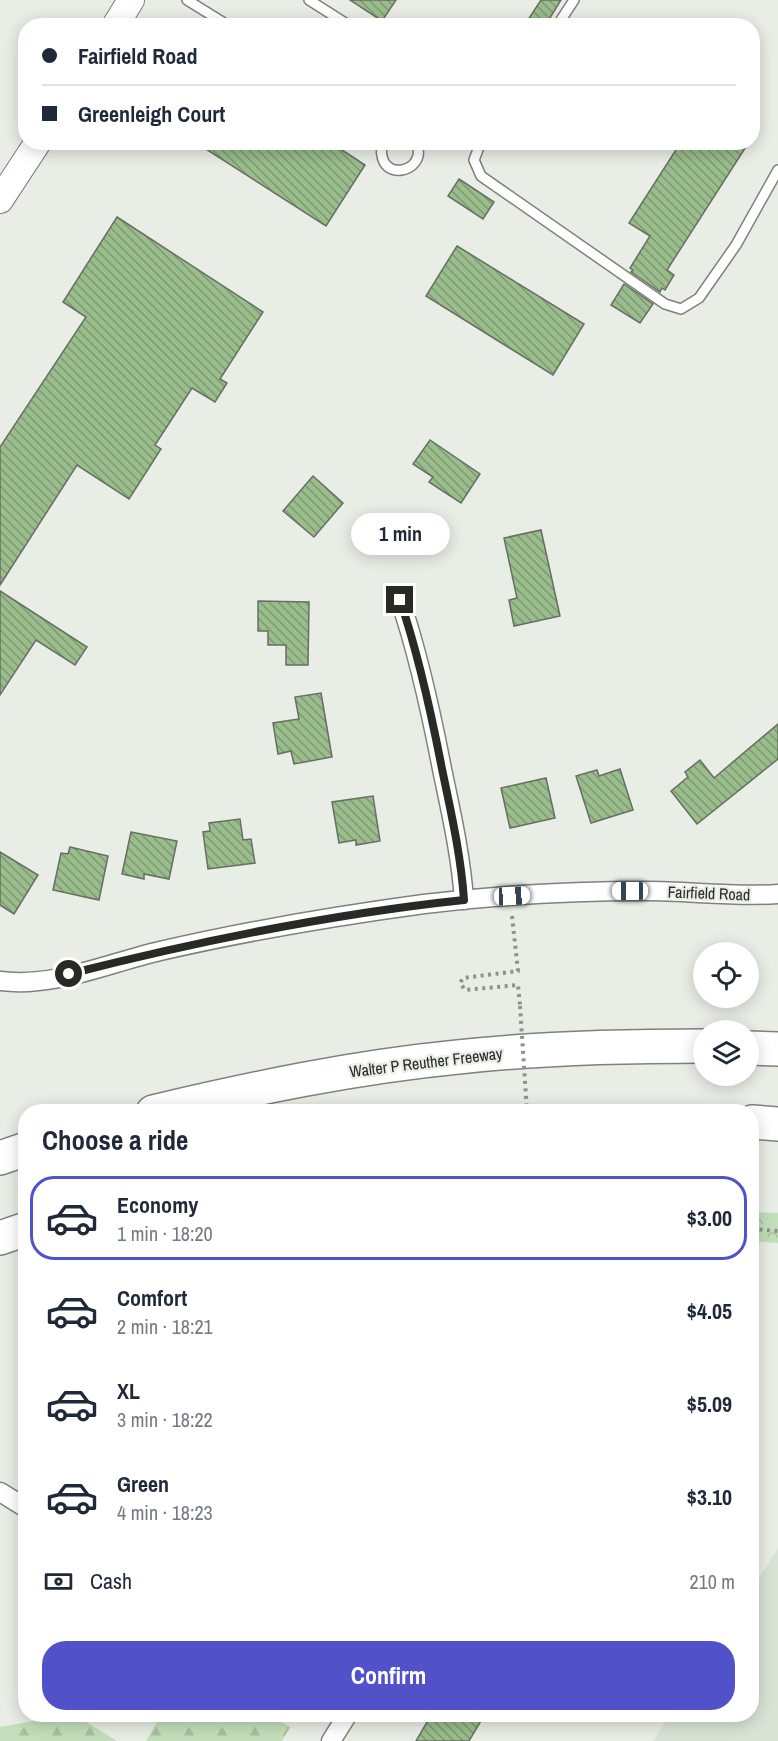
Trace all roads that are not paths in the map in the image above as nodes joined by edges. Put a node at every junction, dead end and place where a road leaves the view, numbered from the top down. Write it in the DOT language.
graph roads {
  1 [pos="131,0"];
  2 [pos="187,0"];
  3 [pos="309,0"];
  4 [pos="574,0"];
  5 [pos="120,18"];
  6 [pos="216,18"];
  7 [pos="337,18"];
  8 [pos="562,18"];
  9 [pos="33,150"];
  10 [pos="381,150"];
  11 [pos="418,150"];
  12 [pos="478,150"];
  13 [pos="778,170"];
  14 [pos="0,200"];
  15 [pos="400,600"];
  16 [pos="778,894"];
  17 [pos="464,900"];
  18 [pos="0,981"];
  19 [pos="693,1046"];
  20 [pos="759,1048"];
  21 [pos="778,1049"];
  22 [pos="188,1104"];
  23 [pos="759,1123"];
  24 [pos="778,1124"];
  25 [pos="18,1152"];
  26 [pos="0,1158"];
  27 [pos="18,1232"];
  28 [pos="0,1238"];
  29 [pos="0,1492"];
  30 [pos="18,1503"];
  31 [pos="343,1722"];
  32 [pos="331,1741"];
  1 -- 5 [label="main road"];
  2 -- 6 [label="lane"];
  3 -- 7 [label="lane"];
  4 -- 8 [label="lane"];
  9 -- 14 [label="main road"];
  10 -- 11 [label="lane"];
  12 -- 13 [label="lane"];
  15 -- 17 [label="street"];
  16 -- 17 [label="street, Fairfield Road"];
  17 -- 18 [label="street, Fairfield Road"];
  19 -- 22 [label="highway, Walter P Reuther Freeway"];
  20 -- 21 [label="highway"];
  23 -- 24 [label="highway"];
  25 -- 26 [label="highway"];
  27 -- 28 [label="highway"];
  29 -- 30 [label="street"];
  31 -- 32 [label="street"];
}
